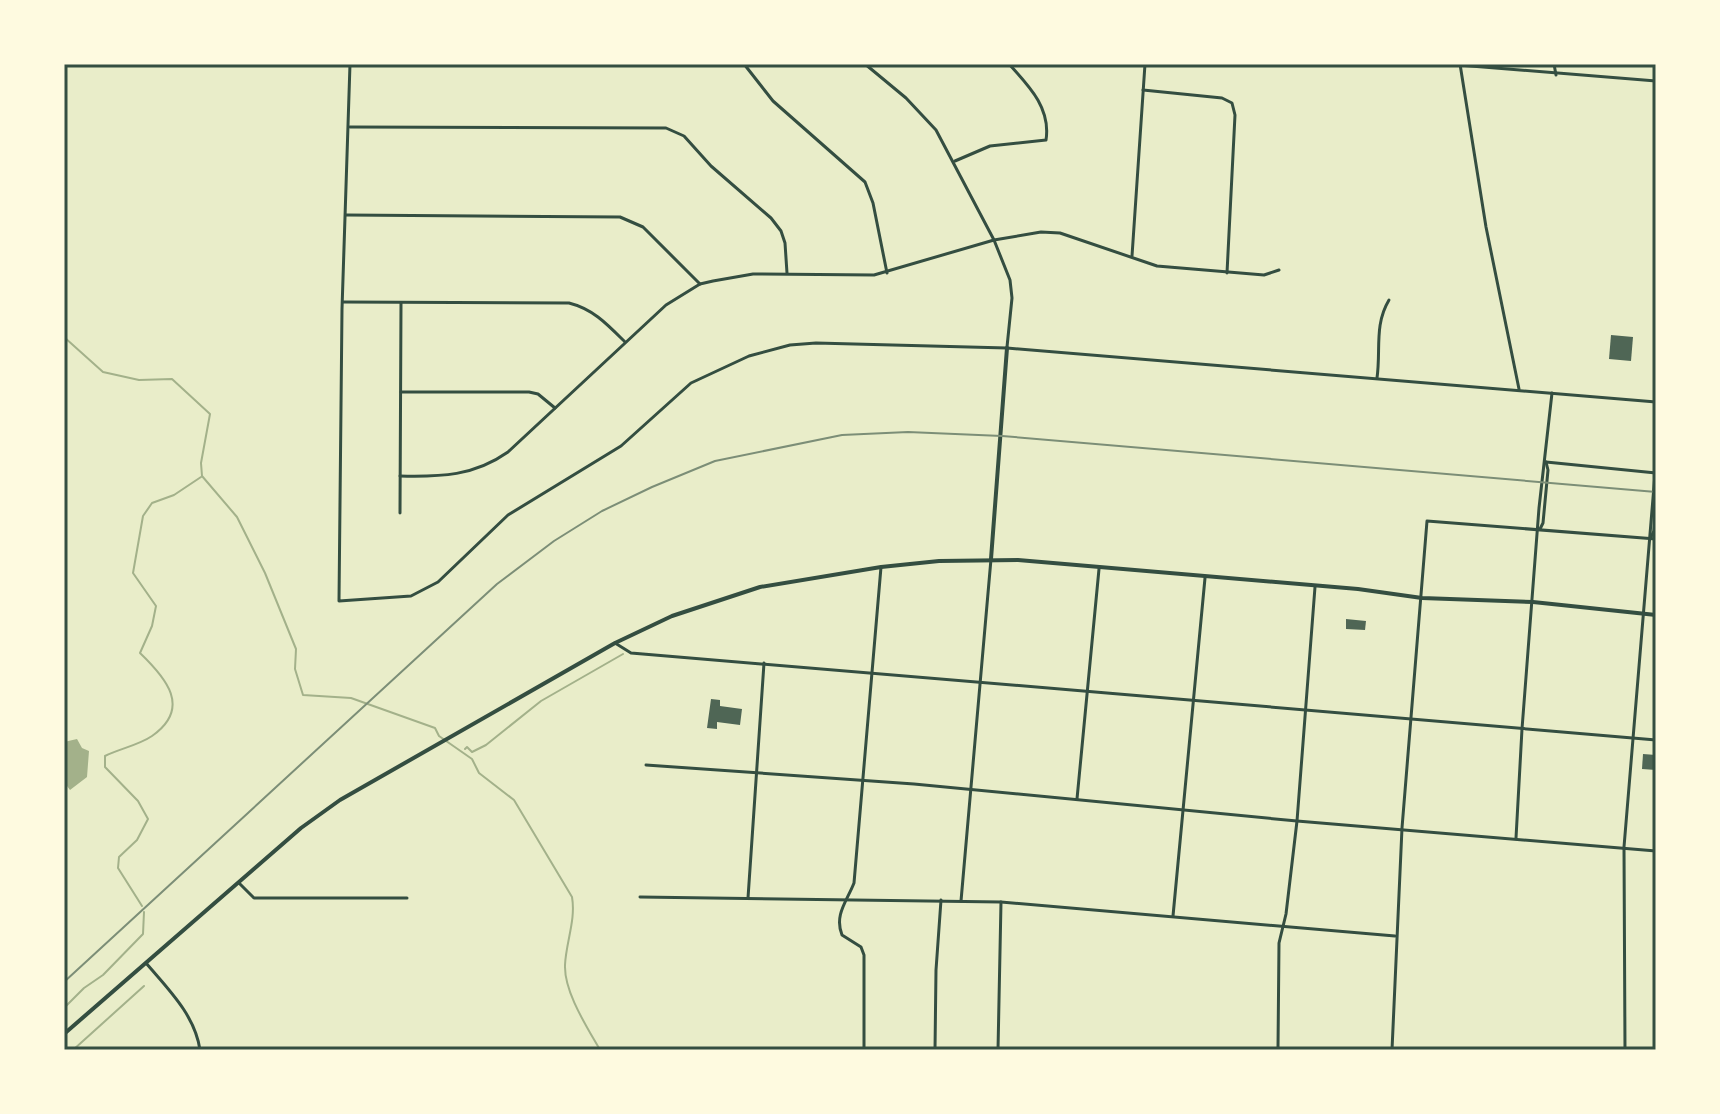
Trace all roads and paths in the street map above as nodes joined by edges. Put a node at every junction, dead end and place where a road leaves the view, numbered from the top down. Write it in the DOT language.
graph roads {
  1 [pos="350,64"];
  2 [pos="744,64"];
  3 [pos="865,64"];
  4 [pos="1009,64"];
  5 [pos="1145,64"];
  6 [pos="1446,64"];
  7 [pos="1554,64"];
  8 [pos="1460,65"];
  9 [pos="1556,75"];
  10 [pos="1656,81"];
  11 [pos="1143,90"];
  12 [pos="350,127"];
  13 [pos="955,161"];
  14 [pos="346,215"];
  15 [pos="994,240"];
  16 [pos="1132,257"];
  17 [pos="1279,270"];
  18 [pos="887,273"];
  19 [pos="1227,273"];
  20 [pos="787,275"];
  21 [pos="700,284"];
  22 [pos="1389,300"];
  23 [pos="343,302"];
  24 [pos="401,303"];
  25 [pos="625,342"];
  26 [pos="1007,348"];
  27 [pos="1377,378"];
  28 [pos="1519,389"];
  29 [pos="401,392"];
  30 [pos="1552,393"];
  31 [pos="1656,402"];
  32 [pos="555,408"];
  33 [pos="1546,462"];
  34 [pos="1656,462"];
  35 [pos="1656,474"];
  36 [pos="400,476"];
  37 [pos="1656,510"];
  38 [pos="400,513"];
  39 [pos="1539,530"];
  40 [pos="1650,539"];
  41 [pos="1656,539"];
  42 [pos="991,559"];
  43 [pos="881,567"];
  44 [pos="1099,569"];
  45 [pos="1205,578"];
  46 [pos="1315,587"];
  47 [pos="1422,598"];
  48 [pos="1533,602"];
  49 [pos="1644,614"];
  50 [pos="1656,615"];
  51 [pos="615,643"];
  52 [pos="764,663"];
  53 [pos="872,671"];
  54 [pos="980,681"];
  55 [pos="1089,691"];
  56 [pos="1192,700"];
  57 [pos="1304,711"];
  58 [pos="1410,720"];
  59 [pos="1522,729"];
  60 [pos="1632,738"];
  61 [pos="1656,740"];
  62 [pos="646,765"];
  63 [pos="755,773"];
  64 [pos="864,780"];
  65 [pos="970,790"];
  66 [pos="1077,799"];
  67 [pos="1184,810"];
  68 [pos="1297,821"];
  69 [pos="1402,828"];
  70 [pos="1516,838"];
  71 [pos="1624,847"];
  72 [pos="1656,851"];
  73 [pos="239,883"];
  74 [pos="640,897"];
  75 [pos="407,898"];
  76 [pos="748,898"];
  77 [pos="848,898"];
  78 [pos="941,900"];
  79 [pos="961,901"];
  80 [pos="1001,902"];
  81 [pos="1173,916"];
  82 [pos="1284,926"];
  83 [pos="1395,936"];
  84 [pos="146,963"];
  85 [pos="64,1034"];
  86 [pos="1278,1048"];
  87 [pos="200,1050"];
  88 [pos="864,1050"];
  89 [pos="935,1050"];
  90 [pos="998,1050"];
  91 [pos="1392,1050"];
  92 [pos="1625,1050"];
  1 -- 12 [label="street"];
  2 -- 18 [label="street"];
  3 -- 13 [label="street"];
  4 -- 13 [label="street"];
  5 -- 11 [label="street"];
  6 -- 8 [label="street"];
  7 -- 9 [label="street"];
  8 -- 9 [label="street"];
  8 -- 28 [label="street"];
  9 -- 10 [label="street"];
  11 -- 16 [label="street"];
  11 -- 19 [label="street"];
  12 -- 14 [label="street"];
  12 -- 20 [label="street"];
  13 -- 15 [label="street"];
  14 -- 21 [label="street"];
  14 -- 23 [label="street"];
  15 -- 16 [label="street"];
  15 -- 18 [label="street"];
  15 -- 26 [label="street"];
  16 -- 19 [label="street"];
  17 -- 19 [label="street"];
  18 -- 20 [label="street"];
  20 -- 21 [label="street"];
  21 -- 25 [label="street"];
  22 -- 27 [label="street"];
  23 -- 24 [label="street"];
  23 -- 26 [label="street"];
  24 -- 25 [label="street"];
  24 -- 29 [label="street"];
  25 -- 32 [label="street"];
  26 -- 27 [label="street"];
  26 -- 42 [label="main road"];
  27 -- 28 [label="street"];
  28 -- 30 [label="street"];
  29 -- 32 [label="street"];
  29 -- 36 [label="street"];
  30 -- 31 [label="street"];
  30 -- 33 [label="street"];
  32 -- 36 [label="street"];
  33 -- 35 [label="street"];
  33 -- 39 [label="street"];
  34 -- 35 [label="street"];
  35 -- 40 [label="street"];
  36 -- 38 [label="street"];
  37 -- 40 [label="street"];
  39 -- 40 [label="street"];
  39 -- 47 [label="street"];
  39 -- 48 [label="street"];
  40 -- 41 [label="street"];
  40 -- 49 [label="street"];
  42 -- 43 [label="main road"];
  42 -- 44 [label="main road"];
  42 -- 54 [label="street"];
  43 -- 51 [label="main road"];
  43 -- 53 [label="street"];
  44 -- 45 [label="main road"];
  44 -- 55 [label="street"];
  45 -- 46 [label="main road"];
  45 -- 56 [label="street"];
  46 -- 47 [label="main road"];
  46 -- 57 [label="street"];
  47 -- 48 [label="main road"];
  47 -- 58 [label="street"];
  48 -- 49 [label="main road"];
  48 -- 59 [label="street"];
  49 -- 50 [label="main road"];
  49 -- 60 [label="street"];
  51 -- 52 [label="street"];
  51 -- 73 [label="main road"];
  52 -- 53 [label="street"];
  52 -- 63 [label="street"];
  53 -- 54 [label="street"];
  53 -- 64 [label="street"];
  54 -- 55 [label="street"];
  54 -- 65 [label="street"];
  55 -- 56 [label="street"];
  55 -- 66 [label="street"];
  56 -- 57 [label="street"];
  56 -- 67 [label="street"];
  57 -- 58 [label="street"];
  57 -- 68 [label="street"];
  58 -- 59 [label="street"];
  58 -- 69 [label="street"];
  59 -- 60 [label="street"];
  59 -- 70 [label="street"];
  60 -- 61 [label="street"];
  60 -- 71 [label="street"];
  62 -- 63 [label="street"];
  63 -- 64 [label="street"];
  63 -- 76 [label="street"];
  64 -- 65 [label="street"];
  64 -- 77 [label="street"];
  65 -- 66 [label="street"];
  65 -- 79 [label="street"];
  66 -- 67 [label="street"];
  67 -- 68 [label="street"];
  67 -- 81 [label="street"];
  68 -- 69 [label="street"];
  68 -- 82 [label="street"];
  69 -- 70 [label="street"];
  69 -- 83 [label="street"];
  70 -- 71 [label="street"];
  71 -- 72 [label="street"];
  71 -- 92 [label="street"];
  73 -- 75 [label="street"];
  73 -- 84 [label="main road"];
  74 -- 76 [label="street"];
  76 -- 77 [label="street"];
  77 -- 78 [label="street"];
  77 -- 88 [label="street"];
  78 -- 79 [label="street"];
  78 -- 89 [label="street"];
  79 -- 80 [label="street"];
  80 -- 81 [label="street"];
  80 -- 90 [label="street"];
  81 -- 82 [label="street"];
  82 -- 83 [label="street"];
  82 -- 86 [label="street"];
  83 -- 91 [label="street"];
  84 -- 85 [label="main road"];
  84 -- 87 [label="street"];
}
